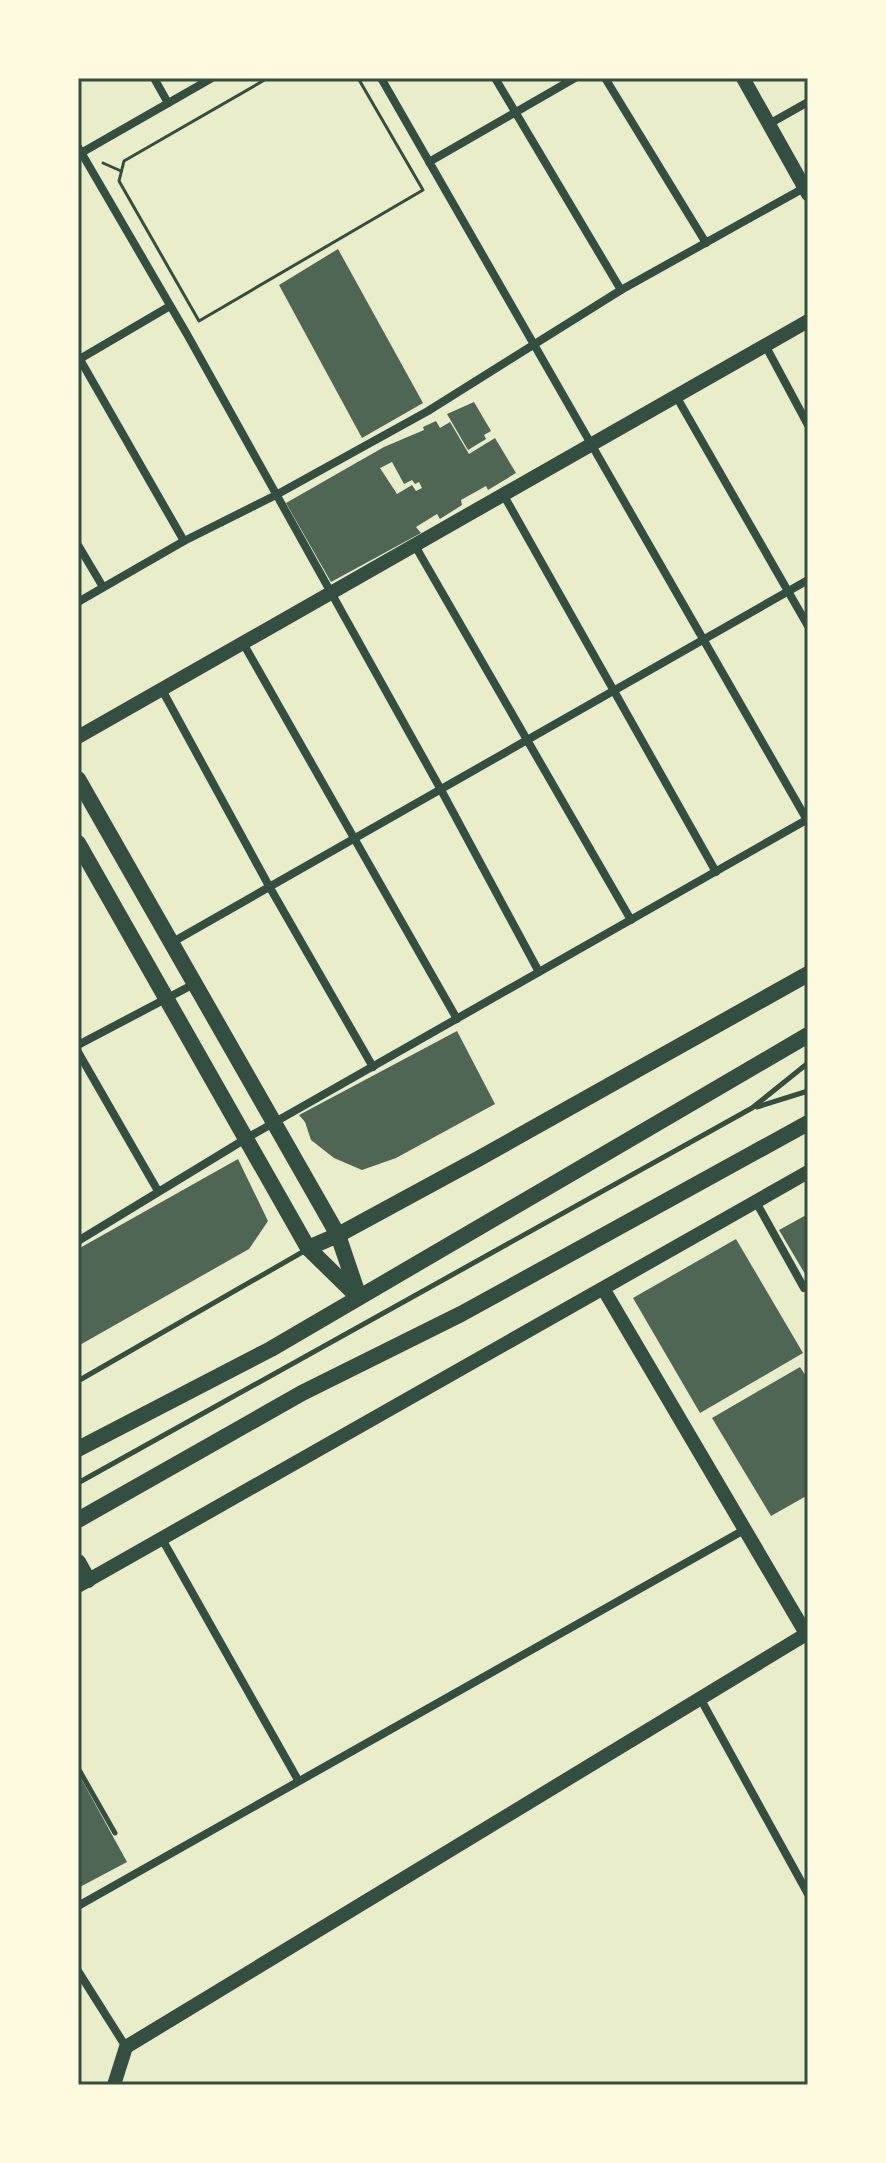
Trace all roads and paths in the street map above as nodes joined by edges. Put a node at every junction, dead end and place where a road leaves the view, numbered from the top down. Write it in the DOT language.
graph roads {
  1 [pos="154,78"];
  2 [pos="212,78"];
  3 [pos="268,78"];
  4 [pos="358,78"];
  5 [pos="381,78"];
  6 [pos="495,78"];
  7 [pos="575,78"];
  8 [pos="605,78"];
  9 [pos="743,78"];
  10 [pos="808,102"];
  11 [pos="168,103"];
  12 [pos="515,112"];
  13 [pos="769,124"];
  14 [pos="80,150"];
  15 [pos="429,162"];
  16 [pos="806,191"];
  17 [pos="706,243"];
  18 [pos="621,290"];
  19 [pos="170,306"];
  20 [pos="808,321"];
  21 [pos="765,345"];
  22 [pos="534,346"];
  23 [pos="79,358"];
  24 [pos="676,396"];
  25 [pos="808,425"];
  26 [pos="591,444"];
  27 [pos="503,494"];
  28 [pos="276,495"];
  29 [pos="184,541"];
  30 [pos="414,544"];
  31 [pos="78,545"];
  32 [pos="808,580"];
  33 [pos="103,587"];
  34 [pos="788,591"];
  35 [pos="329,593"];
  36 [pos="78,602"];
  37 [pos="808,626"];
  38 [pos="703,640"];
  39 [pos="243,643"];
  40 [pos="161,688"];
  41 [pos="614,691"];
  42 [pos="78,737"];
  43 [pos="526,740"];
  44 [pos="78,779"];
  45 [pos="440,788"];
  46 [pos="808,820"];
  47 [pos="353,837"];
  48 [pos="78,843"];
  49 [pos="716,872"];
  50 [pos="269,886"];
  51 [pos="631,920"];
  52 [pos="171,943"];
  53 [pos="539,972"];
  54 [pos="808,974"];
  55 [pos="194,984"];
  56 [pos="167,999"];
  57 [pos="457,1019"];
  58 [pos="808,1035"];
  59 [pos="78,1045"];
  60 [pos="78,1052"];
  61 [pos="808,1063"];
  62 [pos="373,1067"];
  63 [pos="808,1091"];
  64 [pos="752,1108"];
  65 [pos="274,1123"];
  66 [pos="808,1123"];
  67 [pos="247,1138"];
  68 [pos="808,1172"];
  69 [pos="158,1191"];
  70 [pos="756,1202"];
  71 [pos="338,1235"];
  72 [pos="78,1241"];
  73 [pos="308,1248"];
  74 [pos="604,1290"];
  75 [pos="807,1290"];
  76 [pos="359,1297"];
  77 [pos="78,1381"];
  78 [pos="78,1449"];
  79 [pos="78,1483"];
  80 [pos="78,1520"];
  81 [pos="744,1530"];
  82 [pos="162,1539"];
  83 [pos="78,1562"];
  84 [pos="83,1583"];
  85 [pos="807,1635"];
  86 [pos="699,1697"];
  87 [pos="78,1768"];
  88 [pos="298,1780"];
  89 [pos="115,1833"];
  90 [pos="808,1894"];
  91 [pos="78,1906"];
  92 [pos="78,1971"];
  93 [pos="126,2047"];
  94 [pos="114,2085"];
  1 -- 11 [label="street"];
  2 -- 11 [label="street"];
  3 -- 4 [label="path"];
  5 -- 15 [label="street"];
  6 -- 12 [label="street"];
  7 -- 12 [label="street"];
  8 -- 17 [label="street"];
  9 -- 13 [label="street"];
  10 -- 13 [label="street"];
  11 -- 14 [label="street"];
  12 -- 15 [label="street"];
  12 -- 18 [label="street"];
  13 -- 16 [label="street"];
  14 -- 19 [label="street"];
  15 -- 22 [label="street"];
  16 -- 17 [label="street"];
  17 -- 18 [label="street"];
  18 -- 22 [label="street"];
  19 -- 23 [label="street"];
  19 -- 28 [label="street"];
  20 -- 21 [label="street"];
  21 -- 24 [label="street"];
  21 -- 25 [label="street"];
  22 -- 26 [label="street"];
  22 -- 28 [label="street"];
  23 -- 29 [label="street"];
  24 -- 26 [label="street"];
  24 -- 34 [label="street"];
  26 -- 27 [label="street"];
  26 -- 38 [label="street"];
  27 -- 30 [label="street"];
  27 -- 41 [label="street"];
  28 -- 29 [label="street"];
  28 -- 35 [label="street"];
  29 -- 33 [label="street"];
  30 -- 35 [label="street"];
  30 -- 43 [label="street"];
  31 -- 33 [label="street"];
  32 -- 34 [label="street"];
  33 -- 36 [label="street"];
  34 -- 37 [label="street"];
  34 -- 38 [label="street"];
  35 -- 39 [label="street"];
  35 -- 45 [label="street"];
  38 -- 41 [label="street"];
  38 -- 46 [label="street"];
  39 -- 40 [label="street"];
  39 -- 47 [label="street"];
  40 -- 42 [label="street"];
  40 -- 50 [label="street"];
  41 -- 43 [label="street"];
  41 -- 49 [label="street"];
  43 -- 45 [label="street"];
  43 -- 51 [label="street"];
  44 -- 52 [label="main road"];
  45 -- 47 [label="street"];
  45 -- 53 [label="street"];
  46 -- 49 [label="street"];
  47 -- 50 [label="street"];
  47 -- 57 [label="street"];
  48 -- 56 [label="main road"];
  49 -- 51 [label="street"];
  50 -- 52 [label="street"];
  50 -- 62 [label="street"];
  51 -- 53 [label="street"];
  52 -- 55 [label="main road"];
  53 -- 57 [label="street"];
  54 -- 71 [label="main road"];
  55 -- 56 [label="street"];
  55 -- 65 [label="main road"];
  56 -- 59 [label="street"];
  56 -- 67 [label="main road"];
  57 -- 62 [label="street"];
  58 -- 76 [label="main road"];
  60 -- 69 [label="street"];
  61 -- 64 [label="lane"];
  62 -- 65 [label="street"];
  63 -- 64 [label="lane"];
  64 -- 79 [label="lane"];
  65 -- 67 [label="street"];
  65 -- 71 [label="main road"];
  66 -- 80 [label="main road"];
  67 -- 69 [label="street"];
  67 -- 73 [label="main road"];
  68 -- 70 [label="street"];
  69 -- 72 [label="street"];
  70 -- 74 [label="street"];
  70 -- 75 [label="street"];
  71 -- 73 [label="main road"];
  71 -- 76 [label="main road"];
  73 -- 76 [label="main road"];
  73 -- 77 [label="lane"];
  74 -- 81 [label="street"];
  74 -- 82 [label="street"];
  76 -- 78 [label="main road"];
  81 -- 85 [label="street"];
  81 -- 88 [label="street"];
  82 -- 84 [label="street"];
  82 -- 88 [label="street"];
  83 -- 84 [label="main road"];
  85 -- 86 [label="street"];
  86 -- 90 [label="street"];
  86 -- 93 [label="street"];
  87 -- 89 [label="lane"];
  88 -- 91 [label="street"];
  92 -- 93 [label="street"];
  93 -- 94 [label="street"];
}
